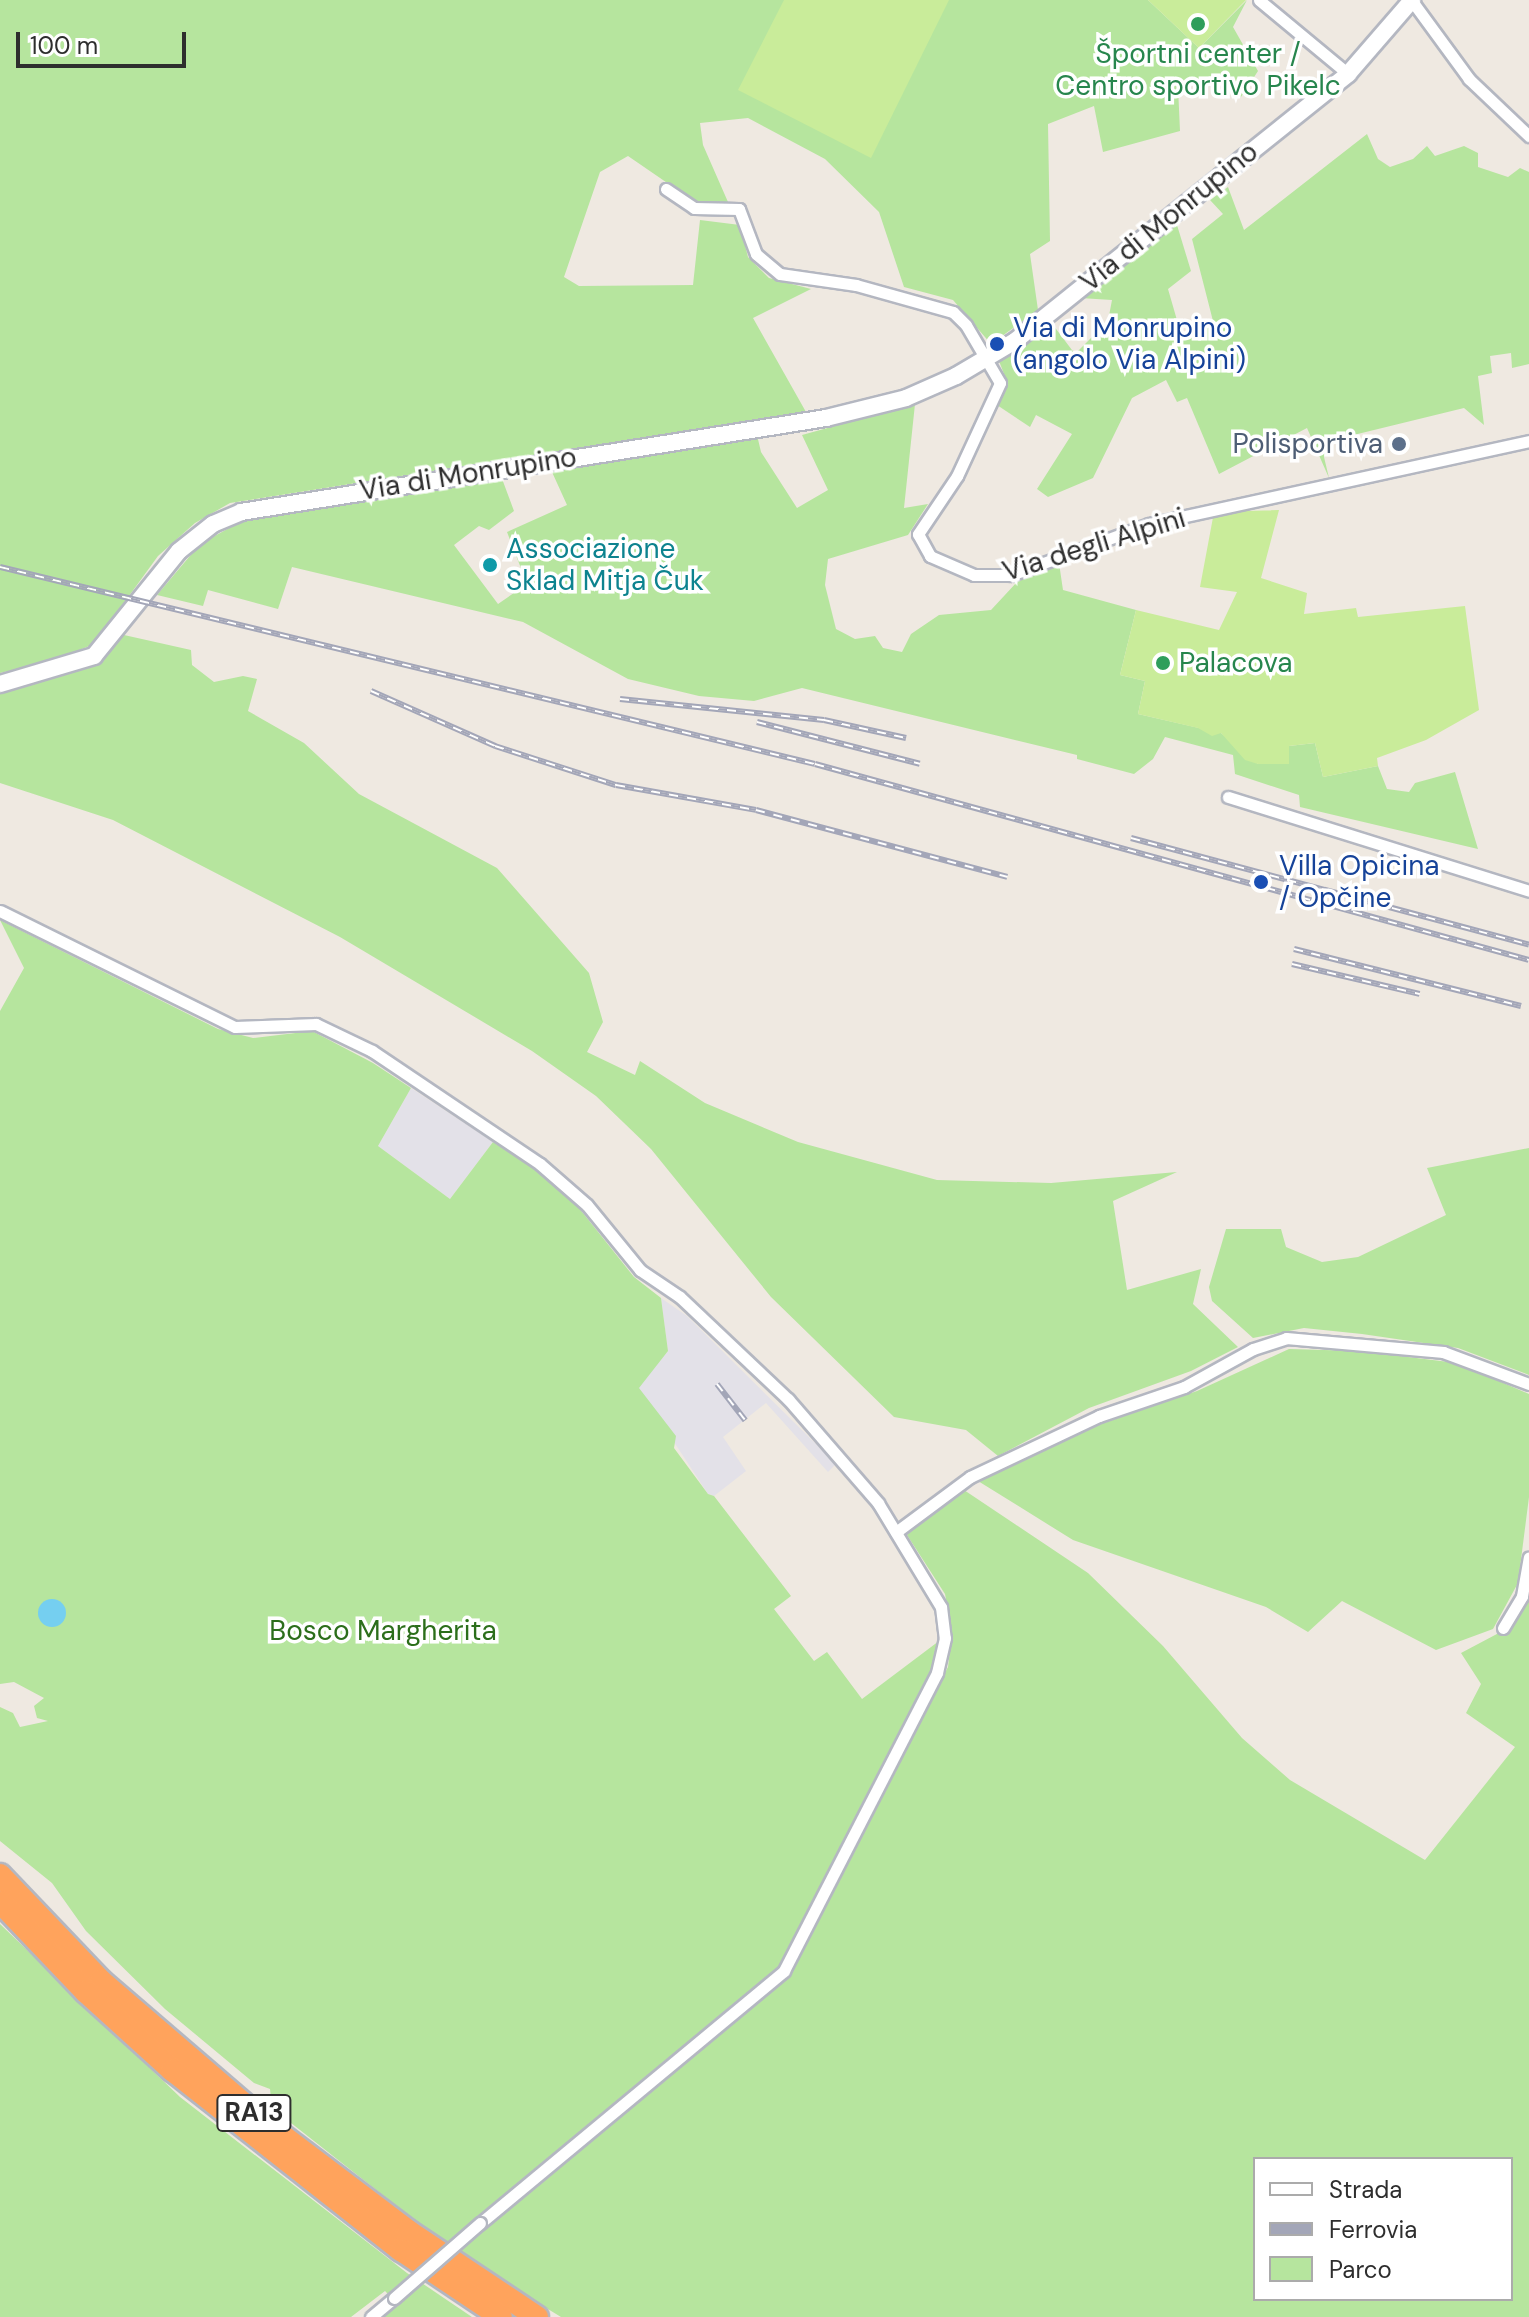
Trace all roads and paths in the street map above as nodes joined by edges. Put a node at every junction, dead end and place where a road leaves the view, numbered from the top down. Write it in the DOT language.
graph roads {
  1 [pos="1259,0"];
  2 [pos="1412,0"];
  3 [pos="1348,74"];
  4 [pos="1529,136"];
  5 [pos="666,189"];
  6 [pos="989,358"];
  7 [pos="1529,441"];
  8 [pos="0,684"];
  9 [pos="1228,797"];
  10 [pos="1529,891"];
  11 [pos="0,911"];
  12 [pos="1529,1384"];
  13 [pos="896,1532"];
  14 [pos="1529,1558"];
  15 [pos="1503,1628"];
  16 [pos="0,1875"];
  17 [pos="0,1902"];
  18 [pos="371,2317"];
  19 [pos="501,2317"];
  20 [pos="537,2317"];
  1 -- 3 [label="street"];
  2 -- 3 [label="main road, Via di Monrupino"];
  2 -- 4 [label="street"];
  3 -- 6 [label="main road, Via di Monrupino"];
  5 -- 6 [label="street"];
  6 -- 7 [label="street, Via degli Alpini"];
  6 -- 8 [label="main road, Via di Monrupino"];
  9 -- 10 [label="street"];
  11 -- 13 [label="street"];
  12 -- 13 [label="street"];
  13 -- 18 [label="street, bridge"];
  14 -- 15 [label="street"];
  16 -- 20 [label="highway, RA13"];
  17 -- 19 [label="highway, RA13"];
}
